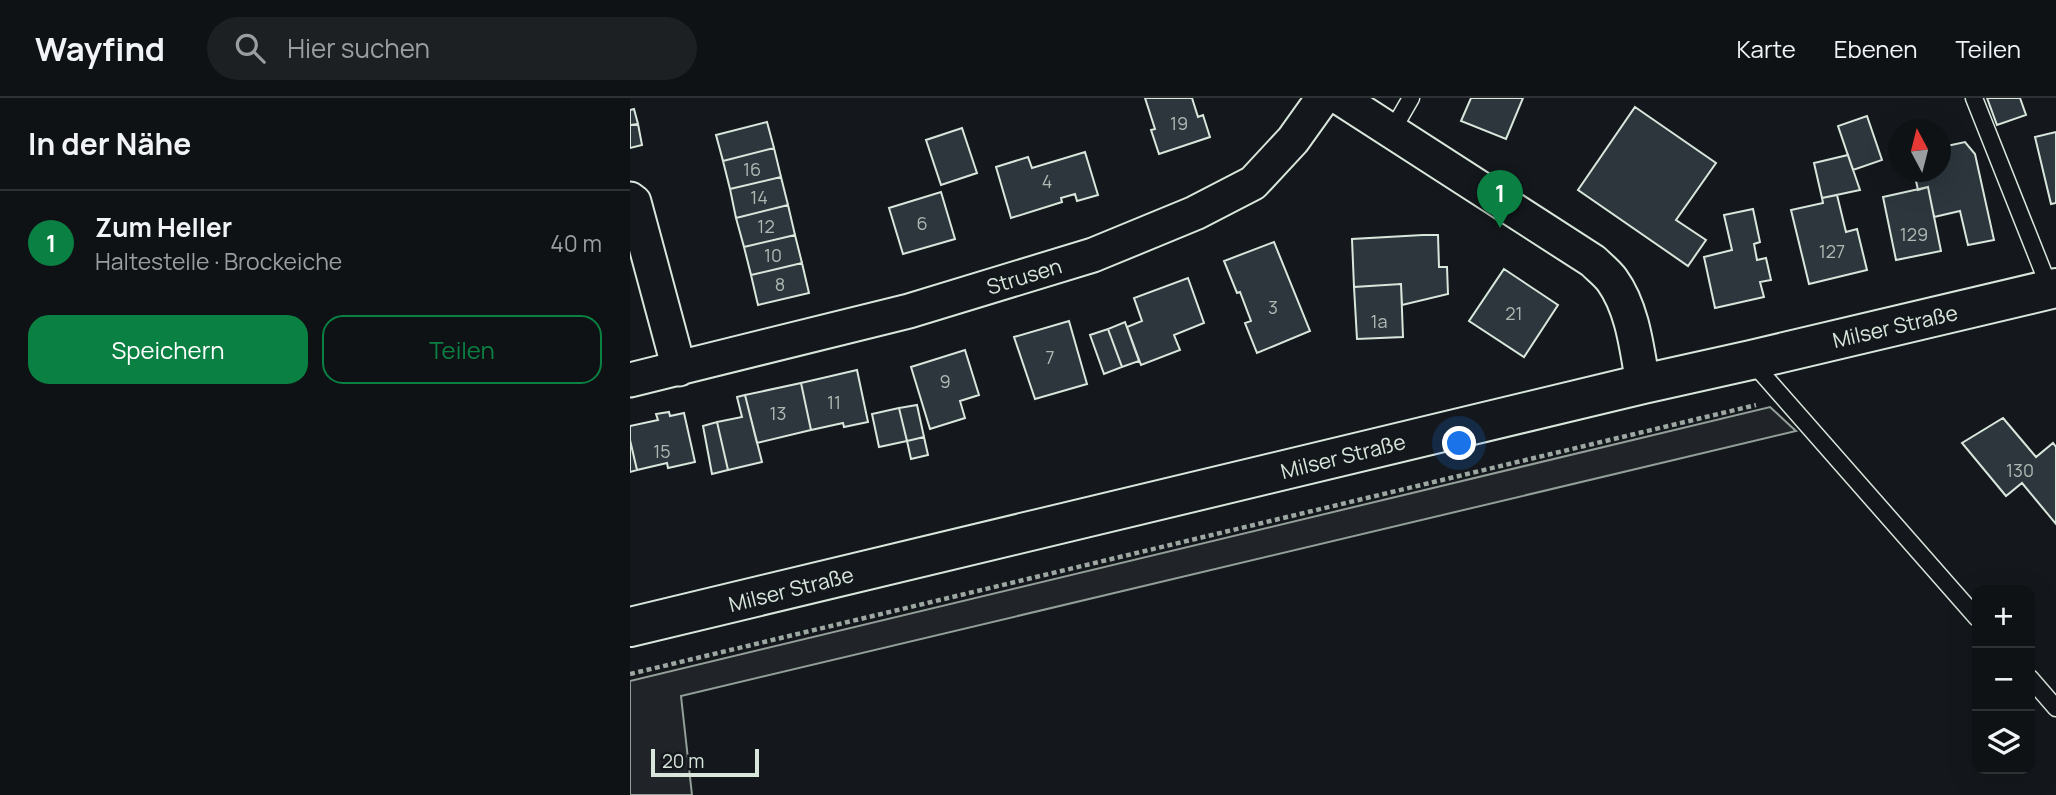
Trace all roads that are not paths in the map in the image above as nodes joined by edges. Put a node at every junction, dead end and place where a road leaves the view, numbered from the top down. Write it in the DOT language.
graph roads {
  1 [pos="1323,98"];
  2 [pos="1340,98"];
  3 [pos="1411,98"];
  4 [pos="1974,98"];
  5 [pos="1392,131"];
  6 [pos="630,199"];
  7 [pos="2053,288"];
  8 [pos="1751,360"];
  9 [pos="679,369"];
  10 [pos="630,380"];
  11 [pos="1643,384"];
  12 [pos="1972,612"];
  13 [pos="630,627"];
  14 [pos="2035,684"];
  15 [pos="2056,708"];
  1 -- 9 [label="street, Strusen"];
  2 -- 5 [label="street"];
  3 -- 5 [label="lane"];
  4 -- 7 [label="lane"];
  5 -- 11 [label="street"];
  6 -- 9 [label="street"];
  7 -- 8 [label="main road, Milser Straße"];
  8 -- 11 [label="main road, Milser Straße"];
  8 -- 12 [label="lane"];
  9 -- 10 [label="street, Strusen"];
  11 -- 13 [label="main road, Milser Straße"];
  14 -- 15 [label="lane"];
}
